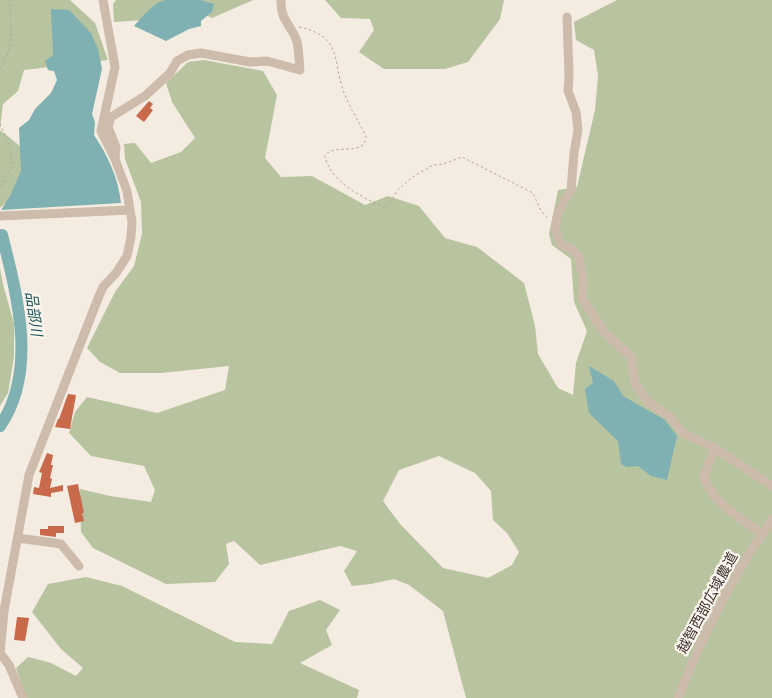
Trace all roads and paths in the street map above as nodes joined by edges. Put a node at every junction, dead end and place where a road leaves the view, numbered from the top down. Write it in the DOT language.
graph roads {
  1 [pos="10,0"];
  2 [pos="102,0"];
  3 [pos="281,0"];
  4 [pos="567,17"];
  5 [pos="286,24"];
  6 [pos="0,69"];
  7 [pos="0,124"];
  8 [pos="115,159"];
  9 [pos="0,187"];
  10 [pos="130,210"];
  11 [pos="0,216"];
  12 [pos="555,227"];
  13 [pos="714,448"];
  14 [pos="772,486"];
  15 [pos="771,522"];
  16 [pos="762,534"];
  17 [pos="18,538"];
  18 [pos="79,566"];
  19 [pos="0,653"];
  20 [pos="23,698"];
  21 [pos="678,698"];
  1 -- 6 [label="path"];
  2 -- 8 [label="street"];
  3 -- 5 [label="street"];
  4 -- 12 [label="street"];
  5 -- 8 [label="street"];
  5 -- 12 [label="path"];
  7 -- 9 [label="path"];
  8 -- 10 [label="street"];
  10 -- 11 [label="street"];
  10 -- 17 [label="street"];
  12 -- 13 [label="street"];
  13 -- 14 [label="street"];
  13 -- 16 [label="street"];
  15 -- 16 [label="street, 越智西部広域農道"];
  16 -- 21 [label="street, 越智西部広域農道"];
  17 -- 18 [label="street"];
  17 -- 19 [label="street"];
  19 -- 20 [label="street"];
}
